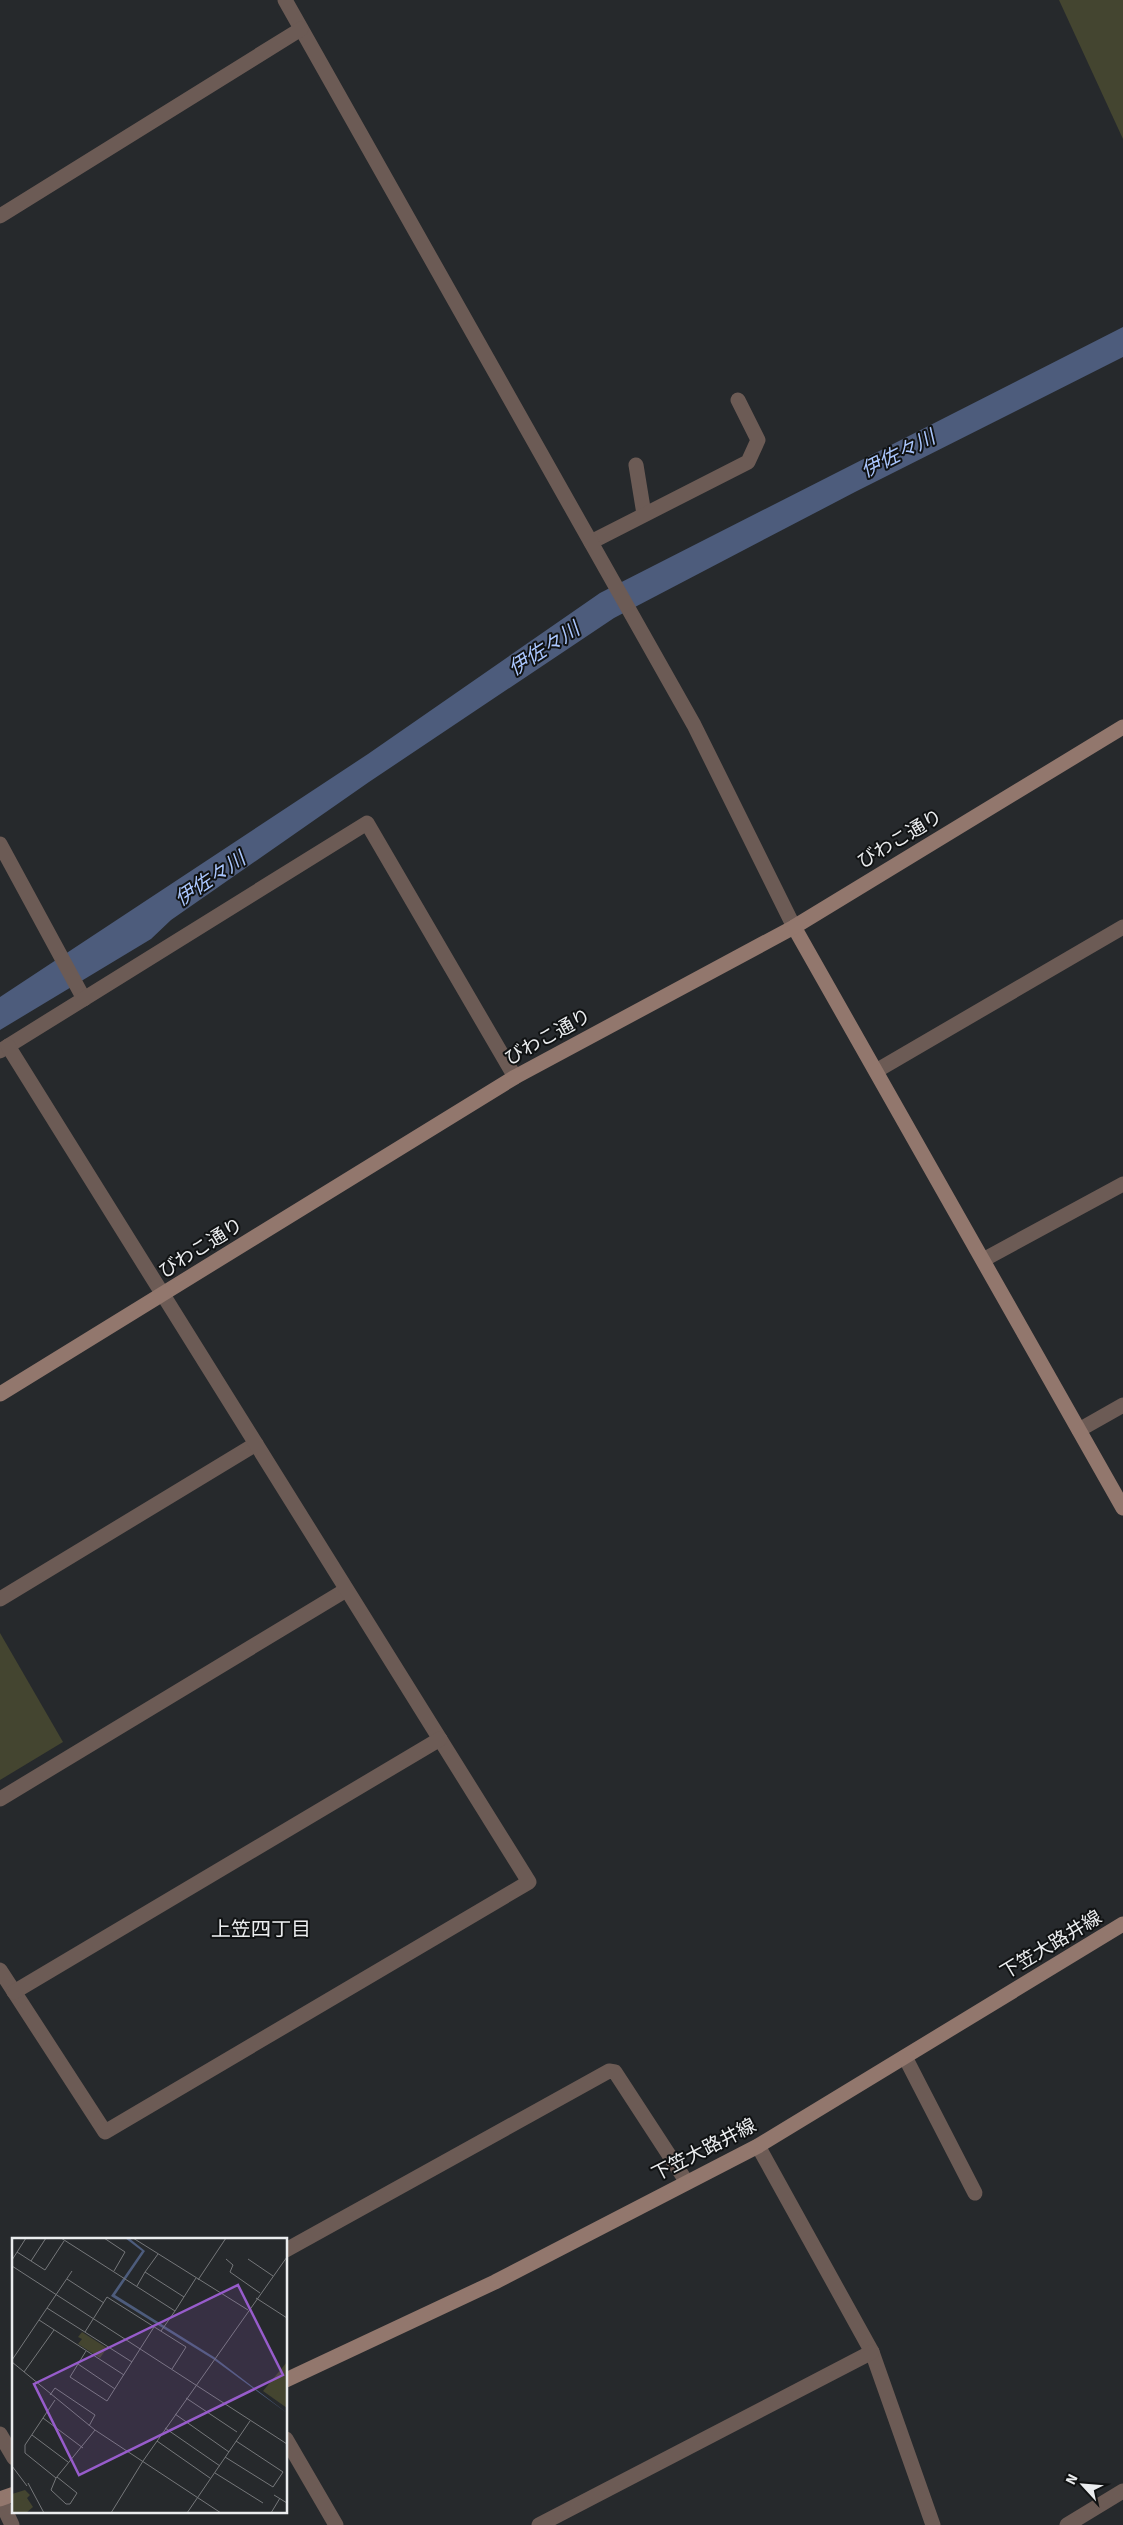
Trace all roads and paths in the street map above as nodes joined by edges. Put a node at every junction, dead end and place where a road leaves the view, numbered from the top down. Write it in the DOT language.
graph roads {
  1 [pos="285,0"];
  2 [pos="301,29"];
  3 [pos="0,216"];
  4 [pos="738,400"];
  5 [pos="636,465"];
  6 [pos="644,514"];
  7 [pos="591,542"];
  8 [pos="1123,727"];
  9 [pos="0,844"];
  10 [pos="794,927"];
  11 [pos="1123,927"];
  12 [pos="82,994"];
  13 [pos="4,1049"];
  14 [pos="876,1071"];
  15 [pos="515,1077"];
  16 [pos="1123,1184"];
  17 [pos="982,1260"];
  18 [pos="163,1296"];
  19 [pos="0,1394"];
  20 [pos="1123,1405"];
  21 [pos="1079,1430"];
  22 [pos="256,1444"];
  23 [pos="1123,1508"];
  24 [pos="346,1590"];
  25 [pos="0,1599"];
  26 [pos="440,1739"];
  27 [pos="0,1799"];
  28 [pos="1123,1924"];
  29 [pos="0,1970"];
  30 [pos="14,1992"];
  31 [pos="905,2057"];
  32 [pos="758,2146"];
  33 [pos="686,2181"];
  34 [pos="975,2193"];
  35 [pos="288,2249"];
  36 [pos="872,2352"];
  37 [pos="288,2379"];
  38 [pos="0,2434"];
  39 [pos="288,2441"];
  40 [pos="12,2455"];
  41 [pos="1123,2491"];
  42 [pos="12,2495"];
  43 [pos="0,2499"];
  44 [pos="12,2525"];
  45 [pos="336,2525"];
  46 [pos="539,2525"];
  47 [pos="933,2525"];
  48 [pos="1067,2525"];
  1 -- 2 [label="street"];
  2 -- 3 [label="street"];
  2 -- 7 [label="street"];
  4 -- 6 [label="street"];
  5 -- 6 [label="street"];
  6 -- 7 [label="street"];
  7 -- 10 [label="street"];
  8 -- 10 [label="street, びわこ通り"];
  9 -- 12 [label="street"];
  10 -- 14 [label="street"];
  10 -- 15 [label="street, びわこ通り"];
  11 -- 14 [label="street"];
  12 -- 13 [label="street"];
  12 -- 15 [label="street"];
  13 -- 18 [label="street"];
  14 -- 17 [label="street"];
  15 -- 18 [label="street, びわこ通り"];
  16 -- 17 [label="street"];
  17 -- 21 [label="street"];
  18 -- 19 [label="street, びわこ通り"];
  18 -- 22 [label="street"];
  20 -- 21 [label="street"];
  21 -- 23 [label="street"];
  22 -- 24 [label="street"];
  22 -- 25 [label="street"];
  24 -- 26 [label="street"];
  24 -- 27 [label="street"];
  26 -- 30 [label="street"];
  26 -- 30 [label="street"];
  28 -- 31 [label="street, 下笠大路井線"];
  29 -- 30 [label="street"];
  31 -- 32 [label="street, 下笠大路井線"];
  31 -- 34 [label="street"];
  32 -- 33 [label="street, 下笠大路井線"];
  32 -- 36 [label="street"];
  33 -- 35 [label="street"];
  33 -- 37 [label="street, 下笠大路井線"];
  36 -- 46 [label="street"];
  36 -- 47 [label="street"];
  38 -- 40 [label="street"];
  39 -- 45 [label="street"];
  41 -- 48 [label="street"];
  42 -- 43 [label="street"];
  43 -- 44 [label="street"];
}
